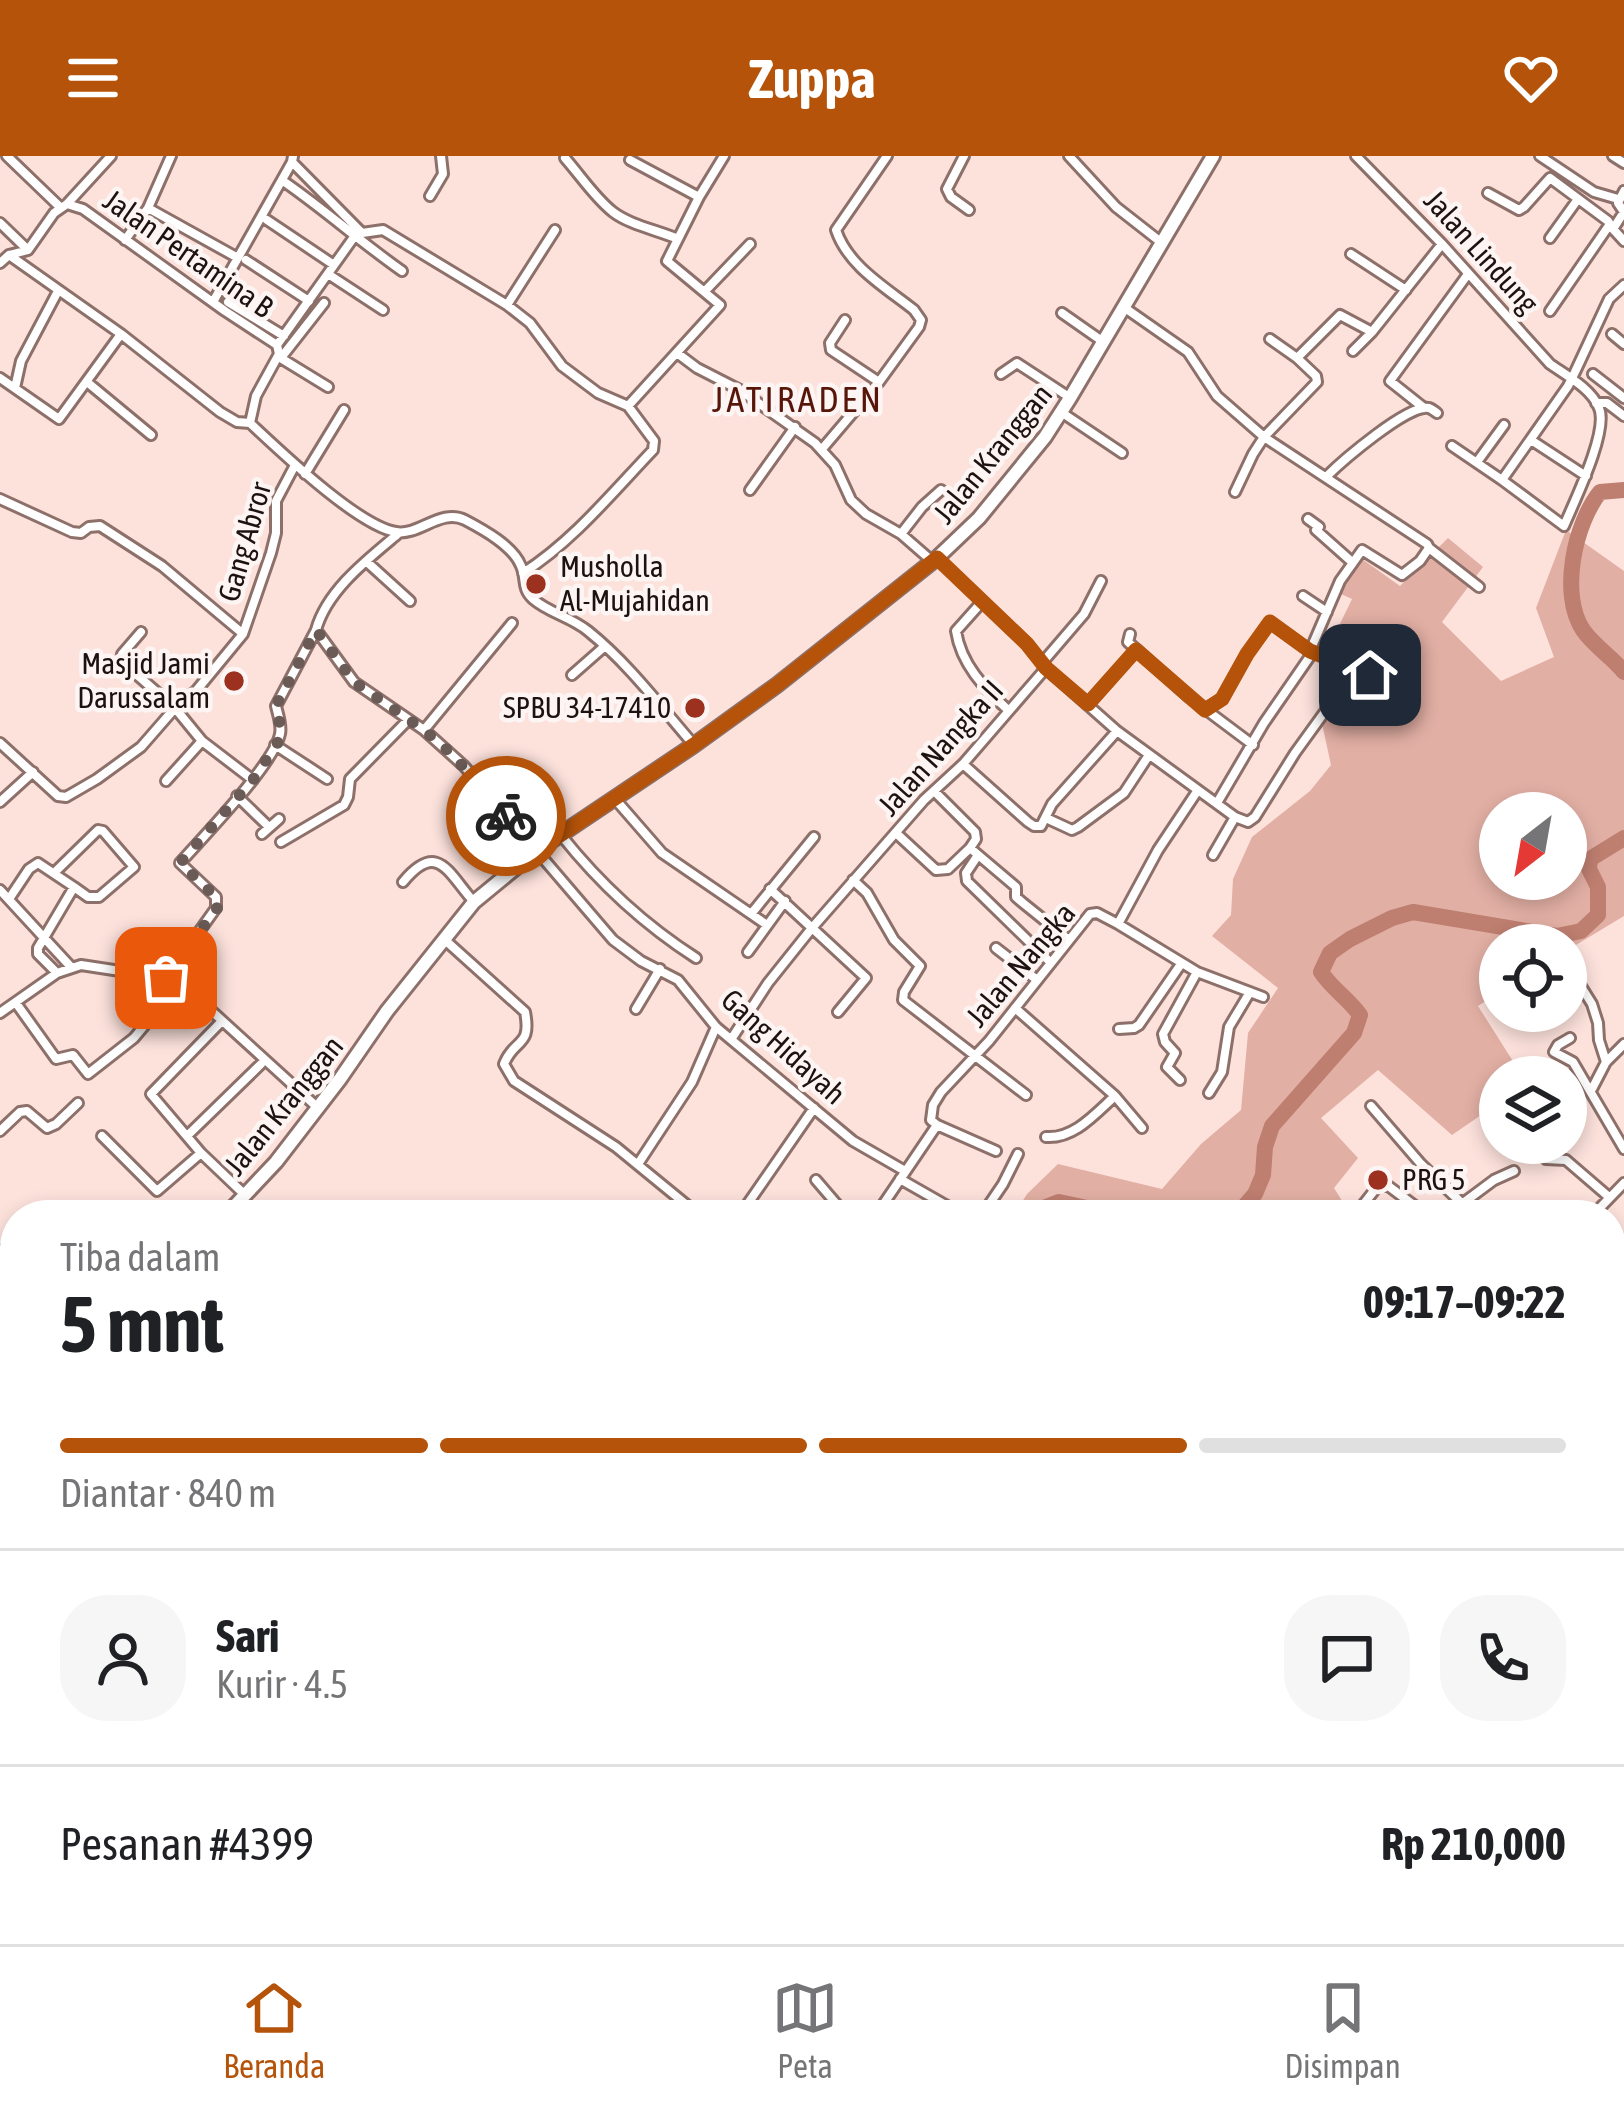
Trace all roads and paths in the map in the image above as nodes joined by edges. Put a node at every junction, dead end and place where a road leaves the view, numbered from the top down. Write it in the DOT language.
graph roads {
  1 [pos="7,156"];
  2 [pos="111,156"];
  3 [pos="172,156"];
  4 [pos="441,156"];
  5 [pos="724,156"];
  6 [pos="887,156"];
  7 [pos="964,156"];
  8 [pos="1069,156"];
  9 [pos="1214,156"];
  10 [pos="1356,156"];
  11 [pos="1540,156"];
  12 [pos="1613,156"];
  13 [pos="566,158"];
  14 [pos="292,159"];
  15 [pos="630,160"];
  16 [pos="1624,163"];
  17 [pos="286,183"];
  18 [pos="1488,193"];
  19 [pos="1621,195"];
  20 [pos="430,196"];
  21 [pos="699,197"];
  22 [pos="1578,199"];
  23 [pos="64,206"];
  24 [pos="148,208"];
  25 [pos="969,210"];
  26 [pos="1624,212"];
  27 [pos="267,220"];
  28 [pos="0,224"];
  29 [pos="1611,226"];
  30 [pos="555,230"];
  31 [pos="354,237"];
  32 [pos="1550,238"];
  33 [pos="678,239"];
  34 [pos="125,240"];
  35 [pos="1624,241"];
  36 [pos="1162,243"];
  37 [pos="749,244"];
  38 [pos="1442,244"];
  39 [pos="28,250"];
  40 [pos="1351,254"];
  41 [pos="9,256"];
  42 [pos="242,259"];
  43 [pos="0,263"];
  44 [pos="331,270"];
  45 [pos="402,271"];
  46 [pos="1468,274"];
  47 [pos="1624,285"];
  48 [pos="1406,290"];
  49 [pos="58,291"];
  50 [pos="705,292"];
  51 [pos="309,301"];
  52 [pos="213,302"];
  53 [pos="228,302"];
  54 [pos="324,303"];
  55 [pos="508,305"];
  56 [pos="1124,307"];
  57 [pos="383,310"];
  58 [pos="1550,311"];
  59 [pos="1062,313"];
  60 [pos="844,320"];
  61 [pos="1372,332"];
  62 [pos="121,334"];
  63 [pos="1612,334"];
  64 [pos="1270,339"];
  65 [pos="1104,342"];
  66 [pos="1624,344"];
  67 [pos="280,348"];
  68 [pos="1353,351"];
  69 [pos="677,353"];
  70 [pos="1297,358"];
  71 [pos="1000,374"];
  72 [pos="1593,374"];
  73 [pos="0,378"];
  74 [pos="1571,379"];
  75 [pos="87,382"];
  76 [pos="879,382"];
  77 [pos="328,387"];
  78 [pos="15,388"];
  79 [pos="1070,398"];
  80 [pos="1624,398"];
  81 [pos="1596,403"];
  82 [pos="628,406"];
  83 [pos="1424,408"];
  84 [pos="344,410"];
  85 [pos="1061,412"];
  86 [pos="1437,413"];
  87 [pos="1624,416"];
  88 [pos="250,423"];
  89 [pos="1504,424"];
  90 [pos="795,427"];
  91 [pos="151,435"];
  92 [pos="1264,436"];
  93 [pos="1531,440"];
  94 [pos="1452,446"];
  95 [pos="822,449"];
  96 [pos="1122,453"];
  97 [pos="1477,462"];
  98 [pos="295,465"];
  99 [pos="305,474"];
  100 [pos="1586,476"];
  101 [pos="1326,477"];
  102 [pos="1502,480"];
  103 [pos="750,490"];
  104 [pos="941,490"];
  105 [pos="1235,492"];
  106 [pos="0,499"];
  107 [pos="1308,519"];
  108 [pos="399,533"];
  109 [pos="901,534"];
  110 [pos="1429,548"];
  111 [pos="934,560"];
  112 [pos="368,562"];
  113 [pos="1352,562"];
  114 [pos="523,573"];
  115 [pos="1101,581"];
  116 [pos="1479,587"];
  117 [pos="1303,596"];
  118 [pos="410,601"];
  119 [pos="981,603"];
  120 [pos="1327,612"];
  121 [pos="512,623"];
  122 [pos="316,630"];
  123 [pos="142,632"];
  124 [pos="243,634"];
  125 [pos="1130,634"];
  126 [pos="605,646"];
  127 [pos="1136,650"];
  128 [pos="1312,651"];
  129 [pos="1337,662"];
  130 [pos="1044,665"];
  131 [pos="572,675"];
  132 [pos="1370,675"];
  133 [pos="1088,704"];
  134 [pos="175,708"];
  135 [pos="1008,710"];
  136 [pos="1205,710"];
  137 [pos="409,720"];
  138 [pos="424,730"];
  139 [pos="1117,731"];
  140 [pos="202,741"];
  141 [pos="278,742"];
  142 [pos="0,743"];
  143 [pos="694,745"];
  144 [pos="1253,745"];
  145 [pos="1149,755"];
  146 [pos="963,764"];
  147 [pos="33,772"];
  148 [pos="327,779"];
  149 [pos="253,780"];
  150 [pos="166,781"];
  151 [pos="1198,790"];
  152 [pos="935,792"];
  153 [pos="237,796"];
  154 [pos="615,798"];
  155 [pos="0,802"];
  156 [pos="1216,804"];
  157 [pos="1235,817"];
  158 [pos="1046,818"];
  159 [pos="279,819"];
  160 [pos="896,833"];
  161 [pos="560,834"];
  162 [pos="814,837"];
  163 [pos="281,842"];
  164 [pos="536,851"];
  165 [pos="974,852"];
  166 [pos="1213,855"];
  167 [pos="54,873"];
  168 [pos="853,880"];
  169 [pos="403,882"];
  170 [pos="74,887"];
  171 [pos="770,889"];
  172 [pos="0,890"];
  173 [pos="9,899"];
  174 [pos="785,901"];
  175 [pos="474,902"];
  176 [pos="751,914"];
  177 [pos="1118,924"];
  178 [pos="766,925"];
  179 [pos="812,928"];
  180 [pos="45,937"];
  181 [pos="445,940"];
  182 [pos="1070,940"];
  183 [pos="996,948"];
  184 [pos="748,952"];
  185 [pos="696,958"];
  186 [pos="1051,963"];
  187 [pos="1181,964"];
  188 [pos="70,967"];
  189 [pos="661,969"];
  190 [pos="1197,972"];
  191 [pos="57,973"];
  192 [pos="166,978"];
  193 [pos="1036,980"];
  194 [pos="179,984"];
  195 [pos="1250,992"];
  196 [pos="1587,996"];
  197 [pos="1263,997"];
  198 [pos="16,1003"];
  199 [pos="1015,1008"];
  200 [pos="636,1009"];
  201 [pos="838,1012"];
  202 [pos="0,1013"];
  203 [pos="220,1023"];
  204 [pos="716,1027"];
  205 [pos="1118,1029"];
  206 [pos="732,1038"];
  207 [pos="1570,1038"];
  208 [pos="1624,1044"];
  209 [pos="975,1057"];
  210 [pos="1606,1062"];
  211 [pos="261,1064"];
  212 [pos="1180,1080"];
  213 [pos="1592,1090"];
  214 [pos="1209,1094"];
  215 [pos="1026,1095"];
  216 [pos="1115,1096"];
  217 [pos="78,1103"];
  218 [pos="1371,1106"];
  219 [pos="318,1108"];
  220 [pos="814,1108"];
  221 [pos="937,1125"];
  222 [pos="1142,1128"];
  223 [pos="0,1131"];
  224 [pos="101,1136"];
  225 [pos="188,1136"];
  226 [pos="1046,1137"];
  227 [pos="1624,1149"];
  228 [pos="996,1151"];
  229 [pos="201,1153"];
  230 [pos="1018,1154"];
  231 [pos="1571,1164"];
  232 [pos="638,1165"];
  233 [pos="1514,1171"];
  234 [pos="902,1175"];
  235 [pos="816,1180"];
  236 [pos="1624,1184"];
  237 [pos="244,1194"];
  238 [pos="1609,1196"];
  239 [pos="239,1200"];
  240 [pos="676,1200"];
  241 [pos="750,1200"];
  242 [pos="833,1200"];
  243 [pos="886,1200"];
  244 [pos="940,1200"];
  245 [pos="992,1200"];
  246 [pos="1366,1200"];
  247 [pos="1408,1200"];
  248 [pos="1457,1200"];
  249 [pos="1468,1200"];
  250 [pos="1606,1200"];
  1 -- 23 [label="street"];
  2 -- 23 [label="street"];
  3 -- 24 [label="street"];
  4 -- 20 [label="street"];
  5 -- 21 [label="street"];
  6 -- 76 [label="street"];
  7 -- 25 [label="street"];
  8 -- 36 [label="street"];
  9 -- 36 [label="main road, Jalan Kranggan"];
  10 -- 38 [label="street, Jalan Lindung"];
  11 -- 19 [label="street"];
  12 -- 16 [label="street"];
  13 -- 33 [label="street"];
  14 -- 42 [label="street"];
  14 -- 55 [label="street"];
  15 -- 21 [label="street"];
  17 -- 31 [label="street"];
  18 -- 22 [label="street"];
  19 -- 26 [label="street"];
  21 -- 33 [label="street"];
  22 -- 29 [label="street"];
  22 -- 32 [label="street"];
  23 -- 34 [label="street, Jalan Pertamina B"];
  23 -- 39 [label="street, Jalan Pertamina B"];
  24 -- 34 [label="street"];
  24 -- 42 [label="street"];
  26 -- 29 [label="street"];
  27 -- 44 [label="street"];
  28 -- 39 [label="street"];
  29 -- 35 [label="street"];
  29 -- 58 [label="street"];
  30 -- 55 [label="street"];
  31 -- 44 [label="street"];
  31 -- 45 [label="street"];
  33 -- 50 [label="street"];
  34 -- 52 [label="street, Jalan Pertamina B"];
  36 -- 56 [label="main road, Jalan Kranggan"];
  37 -- 50 [label="street"];
  38 -- 46 [label="street, Jalan Lindung"];
  38 -- 48 [label="street"];
  39 -- 41 [label="street"];
  40 -- 48 [label="street"];
  41 -- 43 [label="street"];
  41 -- 49 [label="street"];
  42 -- 51 [label="street"];
  42 -- 52 [label="street"];
  44 -- 51 [label="street"];
  44 -- 57 [label="street"];
  46 -- 74 [label="street, Jalan Lindung"];
  46 -- 83 [label="street"];
  47 -- 74 [label="street"];
  48 -- 61 [label="street"];
  49 -- 62 [label="street"];
  49 -- 78 [label="street"];
  50 -- 69 [label="street"];
  51 -- 67 [label="street"];
  52 -- 67 [label="street, Jalan Pertamina B"];
  53 -- 67 [label="street"];
  54 -- 67 [label="street"];
  55 -- 82 [label="street"];
  56 -- 65 [label="main road, Jalan Kranggan"];
  56 -- 92 [label="street"];
  59 -- 65 [label="street"];
  60 -- 76 [label="street"];
  61 -- 68 [label="street"];
  61 -- 70 [label="street"];
  62 -- 75 [label="street"];
  62 -- 88 [label="street"];
  63 -- 66 [label="street"];
  64 -- 70 [label="street"];
  65 -- 79 [label="main road, Jalan Kranggan"];
  67 -- 77 [label="street"];
  67 -- 88 [label="street, Jalan Pertamina B"];
  69 -- 82 [label="street"];
  69 -- 90 [label="street"];
  70 -- 92 [label="street"];
  71 -- 79 [label="street"];
  72 -- 80 [label="street"];
  73 -- 78 [label="street"];
  74 -- 81 [label="street, Jalan Lindung"];
  74 -- 93 [label="street"];
  75 -- 78 [label="street"];
  75 -- 91 [label="street"];
  76 -- 95 [label="street"];
  79 -- 85 [label="main road, Jalan Kranggan"];
  81 -- 87 [label="street, Jalan Lindung"];
  81 -- 100 [label="street"];
  82 -- 114 [label="street"];
  83 -- 86 [label="street"];
  83 -- 101 [label="street"];
  84 -- 99 [label="street"];
  85 -- 96 [label="street"];
  85 -- 111 [label="main road, Jalan Kranggan"];
  88 -- 98 [label="street"];
  89 -- 97 [label="street"];
  90 -- 95 [label="street"];
  90 -- 103 [label="street"];
  92 -- 101 [label="street"];
  92 -- 105 [label="street"];
  93 -- 100 [label="street"];
  93 -- 102 [label="street"];
  94 -- 97 [label="street"];
  95 -- 109 [label="street"];
  97 -- 102 [label="street"];
  98 -- 99 [label="street"];
  98 -- 124 [label="street, Gang Abror"];
  99 -- 108 [label="street"];
  100 -- 102 [label="street"];
  101 -- 110 [label="street"];
  104 -- 109 [label="street"];
  106 -- 124 [label="street"];
  107 -- 113 [label="street"];
  108 -- 112 [label="street"];
  108 -- 114 [label="street"];
  109 -- 111 [label="street"];
  110 -- 113 [label="street"];
  110 -- 116 [label="street"];
  111 -- 119 [label="street"];
  111 -- 143 [label="main road, Jalan Kranggan"];
  112 -- 118 [label="street"];
  112 -- 122 [label="street"];
  113 -- 120 [label="street"];
  114 -- 126 [label="street"];
  115 -- 130 [label="street, Jalan Nangka II"];
  117 -- 120 [label="street"];
  119 -- 130 [label="street"];
  119 -- 135 [label="street"];
  120 -- 128 [label="street"];
  121 -- 138 [label="street"];
  122 -- 137 [label="street"];
  122 -- 141 [label="street"];
  123 -- 134 [label="street"];
  124 -- 134 [label="street"];
  125 -- 127 [label="street"];
  126 -- 131 [label="street"];
  126 -- 143 [label="street"];
  127 -- 133 [label="street"];
  127 -- 136 [label="street"];
  128 -- 129 [label="street"];
  128 -- 136 [label="street"];
  128 -- 144 [label="street"];
  129 -- 132 [label="street"];
  129 -- 157 [label="street"];
  130 -- 133 [label="street"];
  130 -- 135 [label="street, Jalan Nangka II"];
  133 -- 139 [label="street"];
  134 -- 140 [label="street"];
  134 -- 147 [label="street"];
  135 -- 146 [label="street, Jalan Nangka II"];
  136 -- 144 [label="street"];
  137 -- 138 [label="street"];
  137 -- 163 [label="street"];
  138 -- 164 [label="street"];
  139 -- 145 [label="street"];
  139 -- 158 [label="street"];
  140 -- 149 [label="street"];
  140 -- 150 [label="street"];
  141 -- 148 [label="street"];
  141 -- 149 [label="street"];
  142 -- 147 [label="street"];
  143 -- 154 [label="main road, Jalan Kranggan"];
  144 -- 156 [label="street"];
  145 -- 151 [label="street"];
  145 -- 158 [label="street"];
  146 -- 152 [label="street, Jalan Nangka II"];
  146 -- 158 [label="street"];
  147 -- 155 [label="street"];
  149 -- 153 [label="street"];
  151 -- 156 [label="street"];
  151 -- 177 [label="street, Jalan Nangka"];
  152 -- 160 [label="street, Jalan Nangka II"];
  152 -- 165 [label="street"];
  153 -- 159 [label="street"];
  153 -- 192 [label="street"];
  154 -- 161 [label="main road, Jalan Kranggan"];
  154 -- 176 [label="street"];
  156 -- 157 [label="street"];
  157 -- 166 [label="street"];
  160 -- 165 [label="street"];
  160 -- 168 [label="street, Jalan Nangka II"];
  161 -- 164 [label="main road, Jalan Kranggan"];
  161 -- 185 [label="street"];
  162 -- 171 [label="street"];
  164 -- 175 [label="main road, Jalan Kranggan"];
  164 -- 189 [label="street, Gang Hidayah"];
  165 -- 182 [label="street"];
  165 -- 186 [label="street"];
  167 -- 170 [label="street"];
  167 -- 170 [label="street"];
  167 -- 173 [label="street"];
  168 -- 179 [label="street, Jalan Nangka II"];
  168 -- 209 [label="street"];
  169 -- 175 [label="street"];
  170 -- 180 [label="street"];
  171 -- 174 [label="street"];
  171 -- 176 [label="street"];
  172 -- 173 [label="street"];
  173 -- 180 [label="street"];
  174 -- 178 [label="street"];
  174 -- 179 [label="street"];
  175 -- 181 [label="main road, Jalan Kranggan"];
  176 -- 178 [label="street"];
  177 -- 182 [label="street, Jalan Nangka"];
  177 -- 187 [label="street"];
  178 -- 184 [label="street"];
  179 -- 201 [label="street"];
  179 -- 206 [label="street, Jalan Nangka II"];
  180 -- 188 [label="street"];
  180 -- 191 [label="street"];
  181 -- 219 [label="main road, Jalan Kranggan"];
  181 -- 232 [label="street"];
  182 -- 186 [label="street, Jalan Nangka"];
  183 -- 193 [label="street"];
  186 -- 193 [label="street, Jalan Nangka"];
  187 -- 190 [label="street"];
  187 -- 205 [label="street"];
  188 -- 191 [label="street"];
  188 -- 192 [label="street"];
  189 -- 200 [label="street"];
  189 -- 204 [label="street, Gang Hidayah"];
  190 -- 195 [label="street"];
  190 -- 212 [label="street"];
  191 -- 198 [label="street"];
  192 -- 194 [label="street"];
  193 -- 199 [label="street, Jalan Nangka"];
  194 -- 198 [label="street"];
  194 -- 219 [label="street"];
  195 -- 197 [label="street"];
  195 -- 214 [label="street"];
  196 -- 210 [label="street"];
  198 -- 202 [label="street"];
  199 -- 209 [label="street, Jalan Nangka"];
  199 -- 216 [label="street"];
  203 -- 225 [label="street"];
  204 -- 206 [label="street, Gang Hidayah"];
  204 -- 232 [label="street"];
  206 -- 220 [label="street, Gang Hidayah"];
  207 -- 213 [label="street"];
  208 -- 210 [label="street"];
  209 -- 215 [label="street"];
  209 -- 221 [label="street, Jalan Nangka"];
  210 -- 213 [label="street"];
  211 -- 225 [label="street"];
  213 -- 227 [label="street"];
  216 -- 222 [label="street"];
  216 -- 226 [label="street"];
  217 -- 223 [label="street"];
  218 -- 248 [label="street"];
  219 -- 237 [label="main road, Jalan Kranggan"];
  220 -- 234 [label="street, Gang Hidayah"];
  220 -- 241 [label="street"];
  221 -- 228 [label="street"];
  221 -- 234 [label="street"];
  224 -- 229 [label="street"];
  225 -- 229 [label="street"];
  229 -- 237 [label="street"];
  230 -- 245 [label="street"];
  231 -- 238 [label="street"];
  232 -- 240 [label="street"];
  233 -- 249 [label="street"];
  234 -- 243 [label="street"];
  234 -- 244 [label="street, Gang Hidayah"];
  235 -- 242 [label="street"];
  236 -- 238 [label="street"];
  237 -- 239 [label="main road, Jalan Kranggan"];
  238 -- 250 [label="street"];
  246 -- 247 [label="street"];
}
